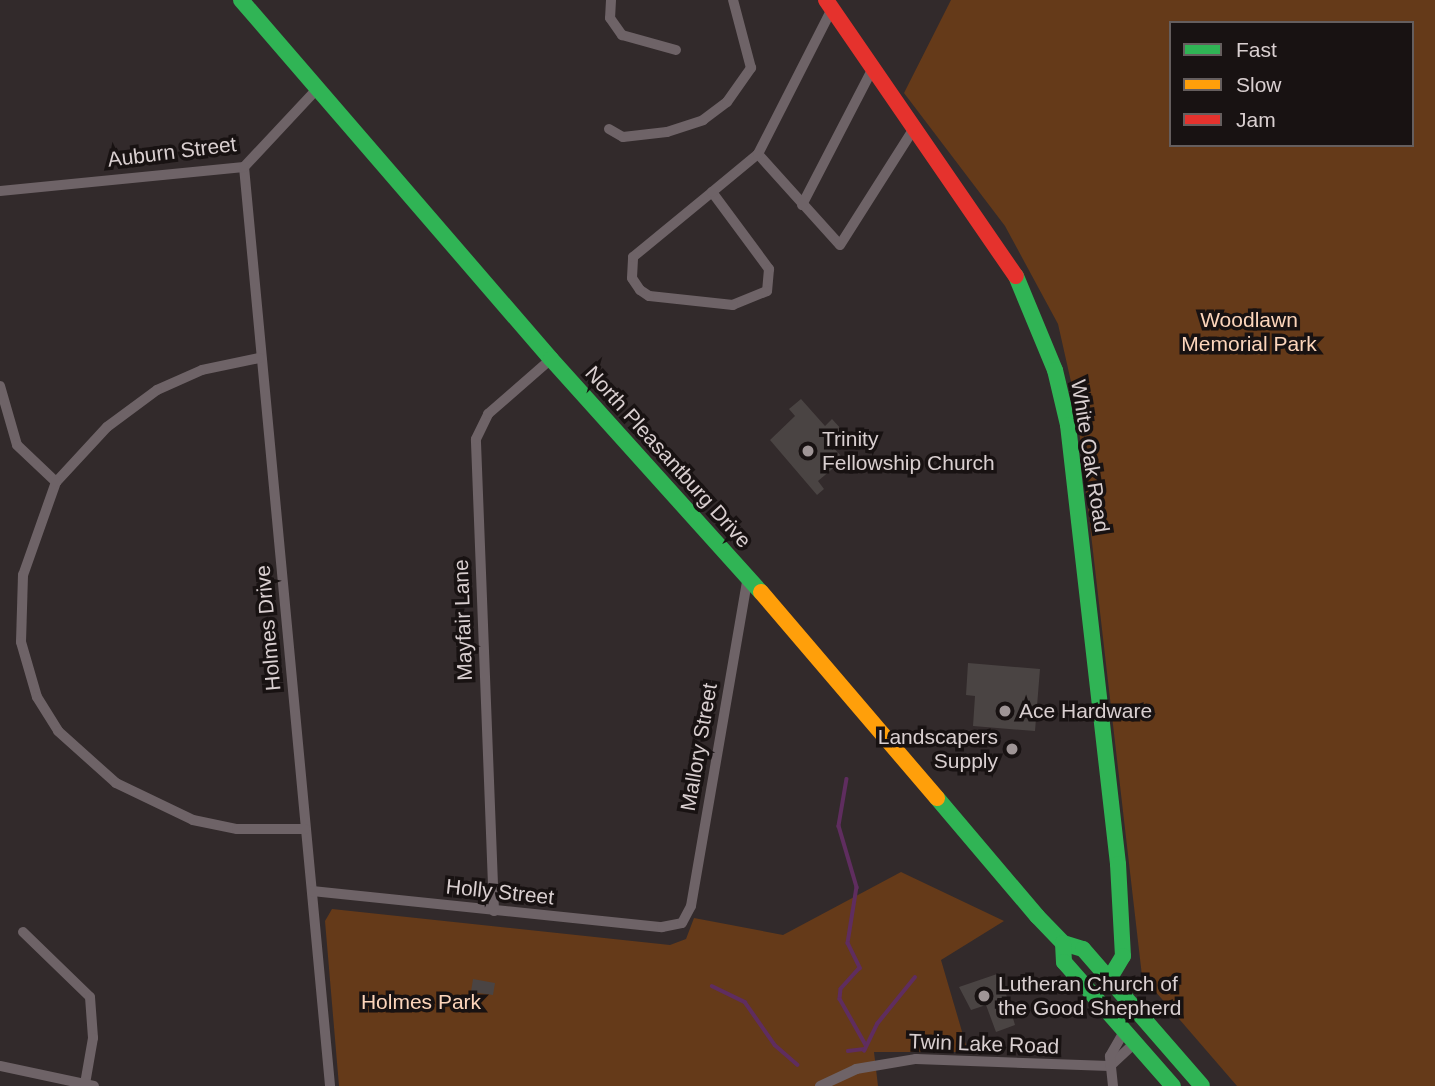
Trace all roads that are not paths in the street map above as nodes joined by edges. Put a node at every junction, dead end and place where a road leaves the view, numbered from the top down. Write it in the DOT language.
graph roads {
  1 [pos="241,0"];
  2 [pos="611,0"];
  3 [pos="733,0"];
  4 [pos="829,5"];
  5 [pos="676,50"];
  6 [pos="873,68"];
  7 [pos="318,88"];
  8 [pos="915,127"];
  9 [pos="609,129"];
  10 [pos="758,154"];
  11 [pos="244,167"];
  12 [pos="0,191"];
  13 [pos="712,192"];
  14 [pos="802,205"];
  15 [pos="259,358"];
  16 [pos="551,359"];
  17 [pos="0,386"];
  18 [pos="56,482"];
  19 [pos="748,576"];
  20 [pos="305,829"];
  21 [pos="312,891"];
  22 [pos="494,911"];
  23 [pos="682,923"];
  24 [pos="23,932"];
  25 [pos="1063,943"];
  26 [pos="1109,979"];
  27 [pos="1129,1038"];
  28 [pos="0,1066"];
  29 [pos="1110,1066"];
  30 [pos="29,1072"];
  31 [pos="90,1085"];
  32 [pos="26,1086"];
  33 [pos="330,1086"];
  34 [pos="820,1086"];
  35 [pos="1113,1086"];
  36 [pos="1173,1086"];
  37 [pos="1202,1086"];
  1 -- 7 [label="main road, North Pleasantburg Drive"];
  2 -- 5 [label="street"];
  3 -- 9 [label="street"];
  4 -- 6 [label="main road, White Oak Road"];
  4 -- 10 [label="street"];
  6 -- 8 [label="main road, White Oak Road"];
  6 -- 14 [label="street"];
  7 -- 11 [label="street, Auburn Street"];
  7 -- 16 [label="main road, North Pleasantburg Drive"];
  8 -- 14 [label="street"];
  8 -- 26 [label="main road, White Oak Road"];
  10 -- 13 [label="street"];
  10 -- 14 [label="street"];
  11 -- 12 [label="street, Auburn Street"];
  11 -- 15 [label="street, Holmes Drive"];
  13 -- 13 [label="street"];
  15 -- 18 [label="street"];
  15 -- 20 [label="street, Holmes Drive"];
  16 -- 19 [label="main road, North Pleasantburg Drive"];
  16 -- 22 [label="street, Mayfair Lane"];
  17 -- 18 [label="street"];
  18 -- 20 [label="street"];
  19 -- 23 [label="street, Mallory Street"];
  19 -- 25 [label="main road, North Pleasantburg Drive"];
  20 -- 21 [label="street, Holmes Drive"];
  21 -- 22 [label="street, Holly Street"];
  21 -- 33 [label="street, Holmes Drive"];
  22 -- 23 [label="street, Holly Street"];
  24 -- 31 [label="street"];
  25 -- 26 [label="main road, North Pleasantburg Drive"];
  25 -- 27 [label="main road, North Pleasantburg Drive"];
  26 -- 37 [label="main road, North Pleasantburg Drive"];
  27 -- 29 [label="street"];
  27 -- 36 [label="main road, North Pleasantburg Drive"];
  28 -- 30 [label="street"];
  29 -- 34 [label="street, Twin Lake Road"];
  29 -- 35 [label="street"];
  30 -- 31 [label="street"];
  30 -- 32 [label="street"];
}
